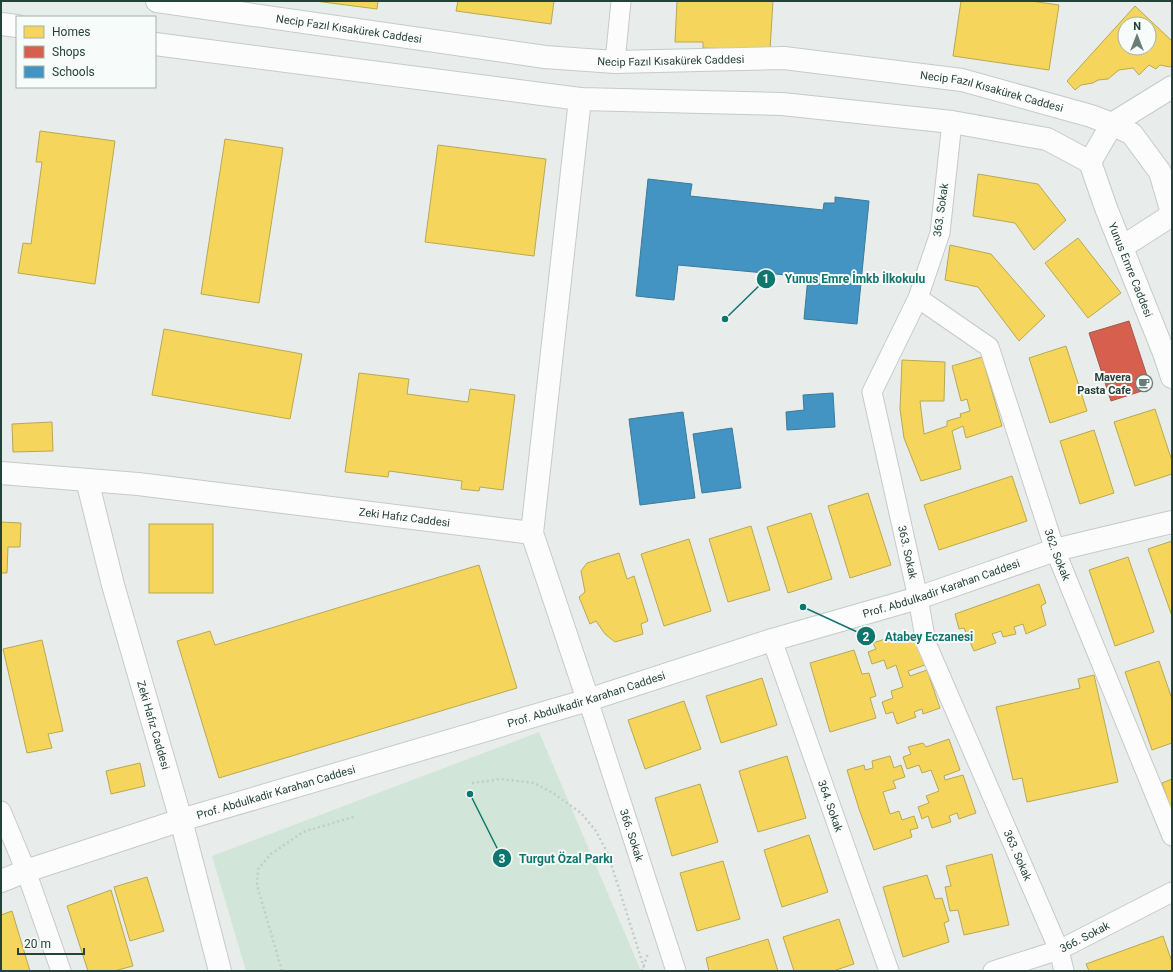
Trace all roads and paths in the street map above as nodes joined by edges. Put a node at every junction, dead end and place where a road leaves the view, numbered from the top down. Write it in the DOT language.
graph roads {
  1 [pos="157,1"];
  2 [pos="621,1"];
  3 [pos="1,24"];
  4 [pos="16,26"];
  5 [pos="156,44"];
  6 [pos="615,62"];
  7 [pos="1172,87"];
  8 [pos="580,99"];
  9 [pos="952,122"];
  10 [pos="1112,124"];
  11 [pos="1090,162"];
  12 [pos="1172,214"];
  13 [pos="1122,247"];
  14 [pos="918,298"];
  15 [pos="1172,377"];
  16 [pos="1,473"];
  17 [pos="87,480"];
  18 [pos="1172,522"];
  19 [pos="532,533"];
  20 [pos="1055,550"];
  21 [pos="918,598"];
  22 [pos="772,640"];
  23 [pos="588,700"];
  24 [pos="472,783"];
  25 [pos="1,812"];
  26 [pos="356,816"];
  27 [pos="181,820"];
  28 [pos="1172,836"];
  29 [pos="26,871"];
  30 [pos="1,881"];
  31 [pos="1172,892"];
  32 [pos="1058,950"];
  33 [pos="61,971"];
  34 [pos="220,971"];
  35 [pos="282,971"];
  36 [pos="645,971"];
  37 [pos="676,971"];
  38 [pos="888,971"];
  39 [pos="992,971"];
  40 [pos="1064,971"];
  1 -- 6 [label="main road, Necip Fazıl Kısakürek Caddesi"];
  2 -- 6 [label="street"];
  3 -- 4 [label="main road"];
  5 -- 8 [label="main road"];
  6 -- 10 [label="main road, Necip Fazıl Kısakürek Caddesi"];
  7 -- 10 [label="main road"];
  8 -- 9 [label="main road"];
  8 -- 19 [label="main road"];
  9 -- 11 [label="main road"];
  9 -- 14 [label="street, 363. Sokak"];
  10 -- 11 [label="main road"];
  10 -- 12 [label="main road, Necip Fazıl Kısakürek Caddesi"];
  11 -- 13 [label="main road, Yunus Emre Caddesi"];
  12 -- 13 [label="main road"];
  13 -- 15 [label="main road, Yunus Emre Caddesi"];
  14 -- 20 [label="street, 362. Sokak"];
  14 -- 21 [label="street, 363. Sokak"];
  16 -- 17 [label="main road, Zeki Hafız Caddesi"];
  17 -- 19 [label="main road, Zeki Hafız Caddesi"];
  17 -- 27 [label="main road, Zeki Hafız Caddesi"];
  18 -- 20 [label="main road, Prof. Abdulkadir Karahan Caddesi"];
  19 -- 23 [label="main road"];
  20 -- 21 [label="main road, Prof. Abdulkadir Karahan Caddesi"];
  20 -- 28 [label="street, 362. Sokak"];
  21 -- 22 [label="main road, Prof. Abdulkadir Karahan Caddesi"];
  21 -- 32 [label="street, 363. Sokak"];
  22 -- 23 [label="main road, Prof. Abdulkadir Karahan Caddesi"];
  22 -- 38 [label="street, 364. Sokak"];
  23 -- 27 [label="main road, Prof. Abdulkadir Karahan Caddesi"];
  23 -- 37 [label="street, 366. Sokak"];
  24 -- 36 [label="path"];
  25 -- 29 [label="street"];
  26 -- 35 [label="path"];
  27 -- 29 [label="main road, Prof. Abdulkadir Karahan Caddesi"];
  27 -- 34 [label="main road, Zeki Hafız Caddesi"];
  29 -- 30 [label="main road, Prof. Abdulkadir Karahan Caddesi"];
  29 -- 33 [label="street"];
  31 -- 32 [label="street, 366. Sokak"];
  32 -- 39 [label="street, 366. Sokak"];
  32 -- 40 [label="street, 363. Sokak"];
}
